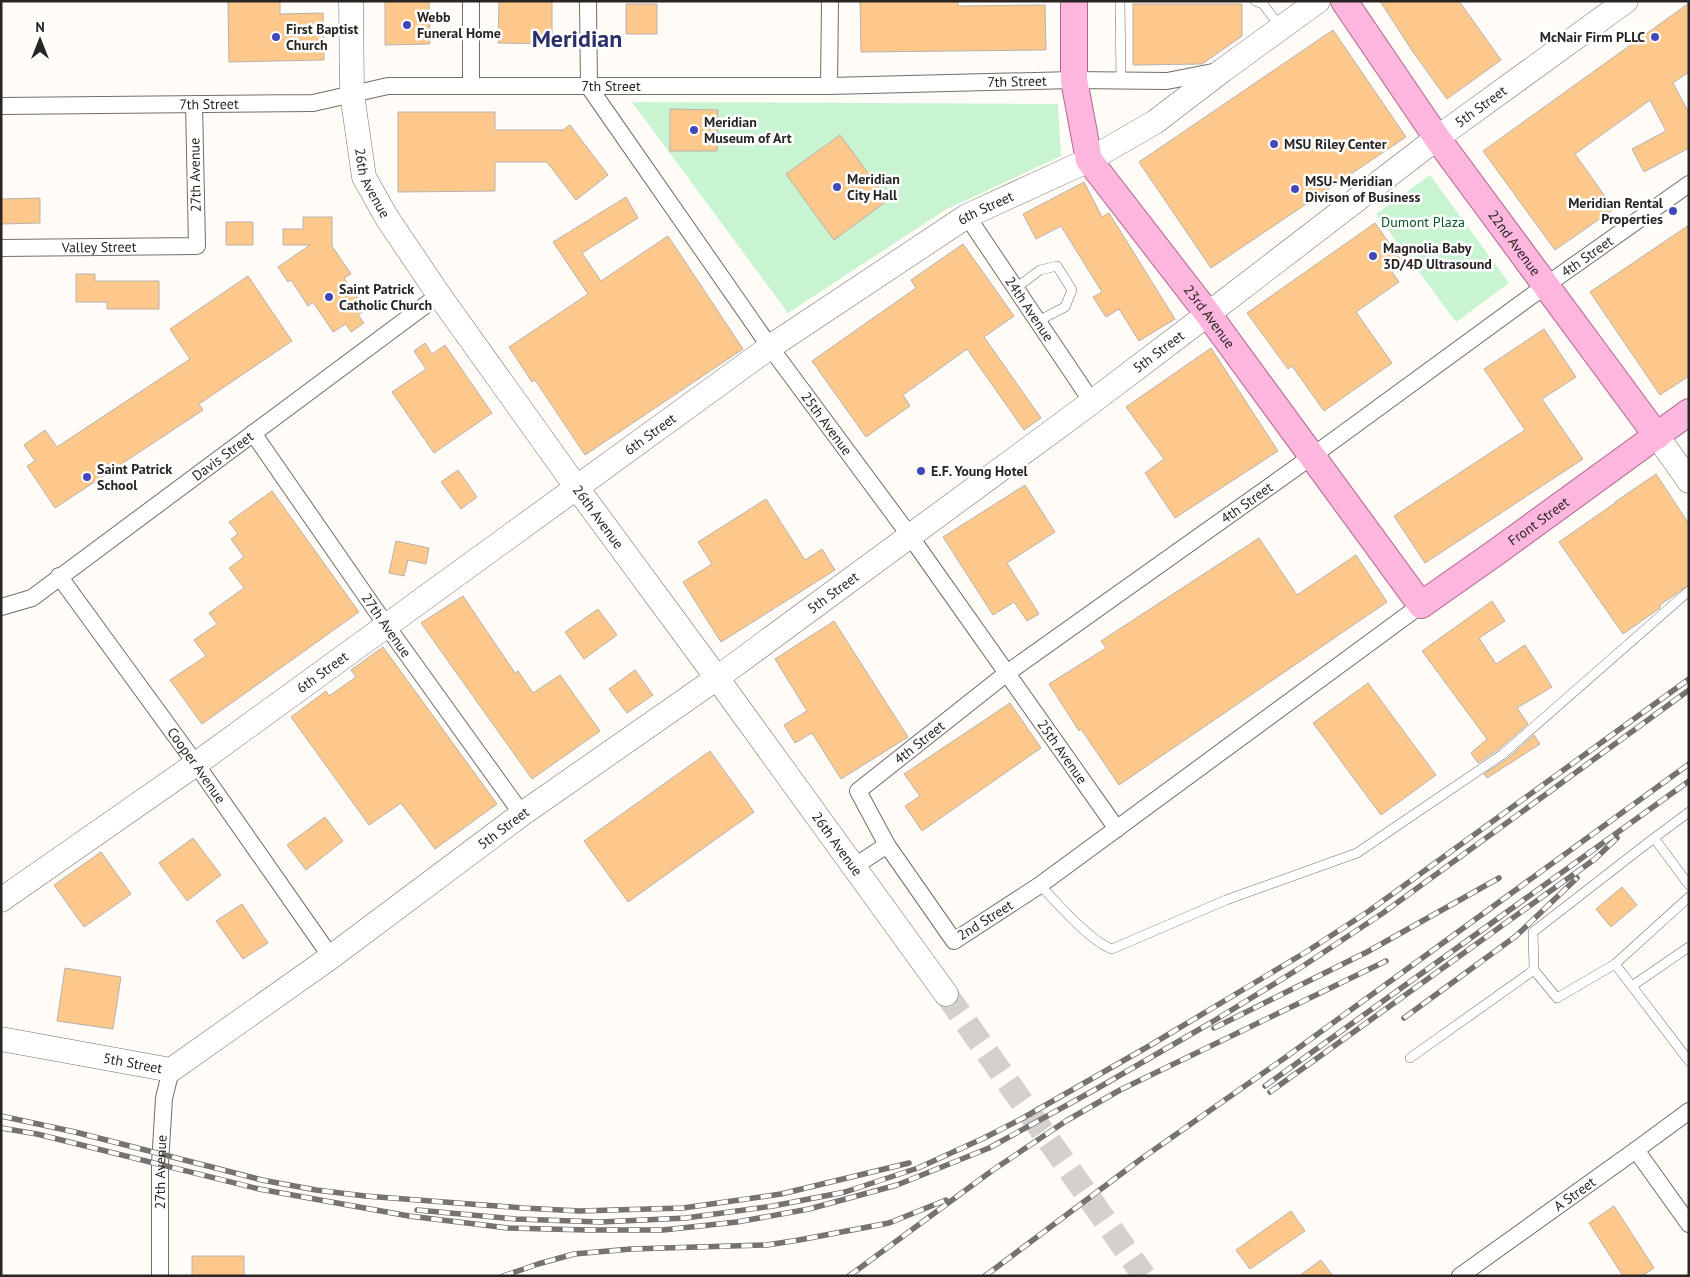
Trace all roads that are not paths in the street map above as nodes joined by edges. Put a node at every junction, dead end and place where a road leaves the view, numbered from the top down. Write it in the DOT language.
graph roads {
  1 [pos="351,1"];
  2 [pos="471,1"];
  3 [pos="588,1"];
  4 [pos="830,1"];
  5 [pos="1074,1"];
  6 [pos="1120,1"];
  7 [pos="1256,1"];
  8 [pos="1318,1"];
  9 [pos="1344,1"];
  10 [pos="1626,1"];
  11 [pos="1281,28"];
  12 [pos="1223,70"];
  13 [pos="1074,80"];
  14 [pos="1121,80"];
  15 [pos="471,86"];
  16 [pos="829,86"];
  17 [pos="589,87"];
  18 [pos="352,94"];
  19 [pos="194,104"];
  20 [pos="1,106"];
  21 [pos="1437,138"];
  22 [pos="1089,160"];
  23 [pos="1689,184"];
  24 [pos="967,216"];
  25 [pos="197,246"];
  26 [pos="1,248"];
  27 [pos="1545,286"];
  28 [pos="1016,288"];
  29 [pos="439,295"];
  30 [pos="1208,314"];
  31 [pos="1038,321"];
  32 [pos="770,347"];
  33 [pos="1092,402"];
  34 [pos="1689,412"];
  35 [pos="253,433"];
  36 [pos="1657,436"];
  37 [pos="1311,457"];
  38 [pos="1689,481"];
  39 [pos="577,488"];
  40 [pos="910,536"];
  41 [pos="59,576"];
  42 [pos="1689,591"];
  43 [pos="1421,605"];
  44 [pos="1,607"];
  45 [pos="386,625"];
  46 [pos="1007,673"];
  47 [pos="718,678"];
  48 [pos="196,764"];
  49 [pos="1689,812"];
  50 [pos="522,814"];
  51 [pos="1116,828"];
  52 [pos="1654,838"];
  53 [pos="887,845"];
  54 [pos="854,866"];
  55 [pos="1040,885"];
  56 [pos="1689,885"];
  57 [pos="1689,897"];
  58 [pos="1,900"];
  59 [pos="1689,948"];
  60 [pos="331,957"];
  61 [pos="1615,964"];
  62 [pos="1534,970"];
  63 [pos="1632,986"];
  64 [pos="946,994"];
  65 [pos="1,1040"];
  66 [pos="1410,1058"];
  67 [pos="1689,1061"];
  68 [pos="171,1070"];
  69 [pos="1689,1111"];
  70 [pos="1636,1150"];
  71 [pos="1689,1224"];
  72 [pos="160,1276"];
  73 [pos="1460,1276"];
  1 -- 18 [label="street, 26th Avenue"];
  2 -- 15 [label="street"];
  3 -- 17 [label="street"];
  4 -- 16 [label="street"];
  5 -- 13 [label="main road, 23rd Avenue"];
  6 -- 14 [label="lane"];
  7 -- 11 [label="lane"];
  8 -- 11 [label="street, 6th Street"];
  9 -- 21 [label="main road, 22nd Avenue"];
  10 -- 21 [label="street, 5th Street"];
  11 -- 12 [label="street, 6th Street"];
  12 -- 14 [label="street, 7th Street"];
  12 -- 22 [label="street, 6th Street"];
  13 -- 14 [label="street, 7th Street"];
  13 -- 16 [label="street, 7th Street"];
  13 -- 22 [label="main road, 23rd Avenue"];
  15 -- 17 [label="street, 7th Street"];
  15 -- 18 [label="street, 7th Street"];
  16 -- 17 [label="street, 7th Street"];
  17 -- 32 [label="street, 25th Avenue"];
  18 -- 19 [label="street, 7th Street"];
  18 -- 29 [label="street, 26th Avenue"];
  19 -- 20 [label="street, 7th Street"];
  19 -- 25 [label="street, 27th Avenue"];
  21 -- 27 [label="main road, 22nd Avenue"];
  21 -- 30 [label="street, 5th Street"];
  22 -- 24 [label="street, 6th Street"];
  22 -- 30 [label="main road, 23rd Avenue"];
  23 -- 27 [label="street, 4th Street"];
  24 -- 28 [label="street, 24th Avenue"];
  24 -- 32 [label="street, 6th Street"];
  25 -- 26 [label="street, Valley Street"];
  27 -- 36 [label="main road, 22nd Avenue"];
  27 -- 37 [label="street, 4th Street"];
  28 -- 31 [label="street, 24th Avenue"];
  28 -- 31 [label="lane"];
  29 -- 35 [label="street, Davis Street"];
  29 -- 39 [label="street, 26th Avenue"];
  30 -- 33 [label="street, 5th Street"];
  30 -- 37 [label="main road, 23rd Avenue"];
  31 -- 33 [label="street, 24th Avenue"];
  32 -- 39 [label="street, 6th Street"];
  32 -- 40 [label="street, 25th Avenue"];
  33 -- 40 [label="street, 5th Street"];
  34 -- 36 [label="main road"];
  35 -- 41 [label="street, Davis Street"];
  35 -- 45 [label="street, 27th Avenue"];
  36 -- 38 [label="street, 22nd Avenue"];
  36 -- 43 [label="main road, Front Street"];
  37 -- 43 [label="main road, 23rd Avenue"];
  37 -- 46 [label="street, 4th Street"];
  39 -- 45 [label="street, 6th Street"];
  39 -- 47 [label="street, 26th Avenue"];
  40 -- 46 [label="street, 25th Avenue"];
  40 -- 47 [label="street, 5th Street"];
  41 -- 44 [label="street, Davis Street"];
  41 -- 48 [label="street, Cooper Avenue"];
  42 -- 55 [label="lane"];
  43 -- 51 [label="street, 2nd Street"];
  45 -- 48 [label="street, 6th Street"];
  45 -- 50 [label="street, 27th Avenue"];
  46 -- 51 [label="street, 25th Avenue"];
  46 -- 53 [label="street, 4th Street"];
  47 -- 50 [label="street, 5th Street"];
  47 -- 54 [label="street, 26th Avenue"];
  48 -- 58 [label="street, 6th Street"];
  48 -- 60 [label="street, Cooper Avenue"];
  49 -- 52 [label="lane"];
  50 -- 60 [label="street, 5th Street"];
  51 -- 55 [label="street, 2nd Street"];
  52 -- 56 [label="lane"];
  52 -- 62 [label="lane"];
  53 -- 54 [label="street"];
  53 -- 55 [label="street, 2nd Street"];
  54 -- 64 [label="street, 26th Avenue"];
  57 -- 61 [label="lane"];
  59 -- 63 [label="lane"];
  60 -- 68 [label="street, 5th Street"];
  61 -- 62 [label="lane"];
  61 -- 63 [label="lane"];
  62 -- 66 [label="lane"];
  63 -- 67 [label="lane"];
  65 -- 68 [label="street, 5th Street"];
  68 -- 72 [label="street, 27th Avenue"];
  69 -- 70 [label="street, A Street"];
  70 -- 71 [label="street"];
  70 -- 73 [label="street, A Street"];
}
